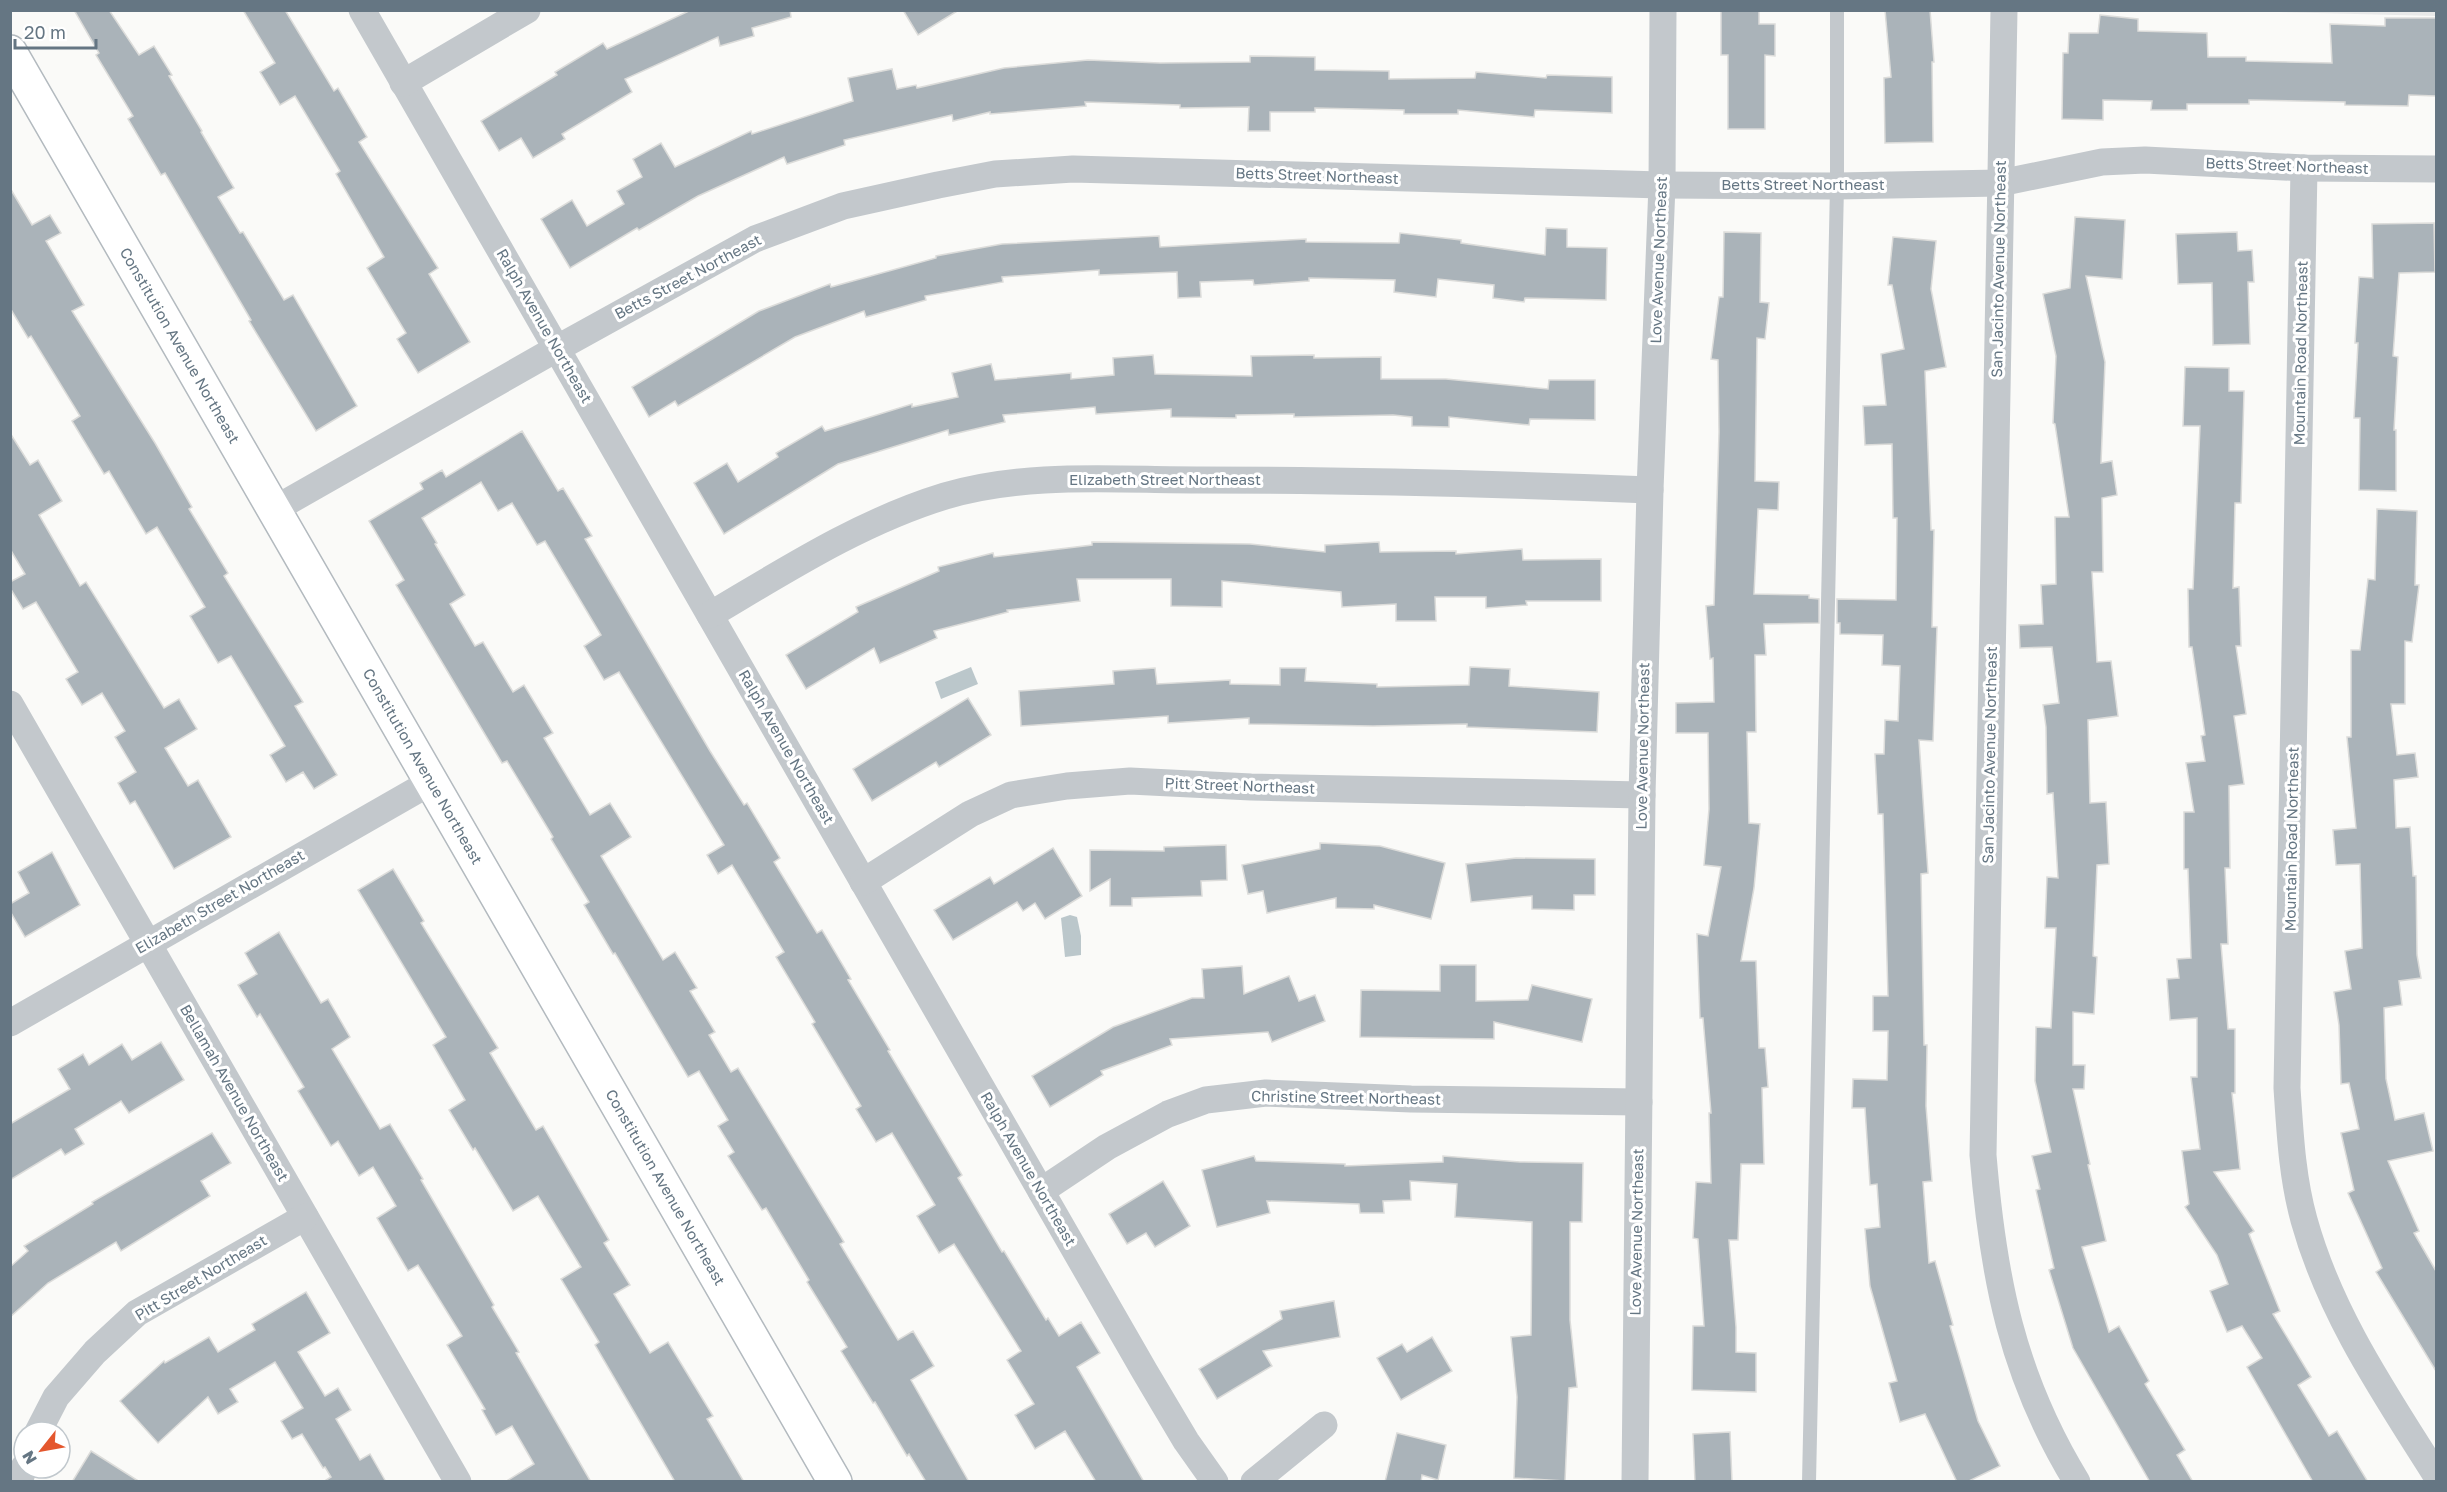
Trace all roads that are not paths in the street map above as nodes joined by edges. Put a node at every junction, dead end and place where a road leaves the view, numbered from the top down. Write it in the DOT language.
graph roads {
  1 [pos="362,10"];
  2 [pos="527,10"];
  3 [pos="1663,10"];
  4 [pos="1837,10"];
  5 [pos="2004,10"];
  6 [pos="10,52"];
  7 [pos="403,82"];
  8 [pos="2304,168"];
  9 [pos="2436,169"];
  10 [pos="2000,183"];
  11 [pos="1662,185"];
  12 [pos="1837,186"];
  13 [pos="556,349"];
  14 [pos="1650,490"];
  15 [pos="275,509"];
  16 [pos="710,615"];
  17 [pos="10,704"];
  18 [pos="431,782"];
  19 [pos="1642,795"];
  20 [pos="863,882"];
  21 [pos="148,944"];
  22 [pos="10,1023"];
  23 [pos="1639,1102"];
  24 [pos="1041,1191"];
  25 [pos="305,1217"];
  26 [pos="44,1420"];
  27 [pos="1324,1425"];
  28 [pos="2436,1475"];
  29 [pos="458,1482"];
  30 [pos="835,1482"];
  31 [pos="1215,1482"];
  32 [pos="1254,1482"];
  33 [pos="1635,1482"];
  34 [pos="1809,1482"];
  35 [pos="2077,1482"];
  1 -- 7 [label="street, Ralph Avenue Northeast"];
  2 -- 7 [label="street"];
  3 -- 11 [label="street, Love Avenue Northeast"];
  4 -- 12 [label="lane"];
  5 -- 10 [label="street, San Jacinto Avenue Northeast"];
  6 -- 15 [label="street, Constitution Avenue Northeast"];
  7 -- 13 [label="street, Ralph Avenue Northeast"];
  8 -- 9 [label="street, Betts Street Northeast"];
  8 -- 10 [label="street, Betts Street Northeast"];
  8 -- 28 [label="street, Mountain Road Northeast"];
  10 -- 12 [label="street, Betts Street Northeast"];
  10 -- 35 [label="street, San Jacinto Avenue Northeast"];
  11 -- 12 [label="street, Betts Street Northeast"];
  11 -- 13 [label="street, Betts Street Northeast"];
  11 -- 14 [label="street, Love Avenue Northeast"];
  12 -- 34 [label="lane"];
  13 -- 15 [label="street, Betts Street Northeast"];
  13 -- 16 [label="street, Ralph Avenue Northeast"];
  14 -- 16 [label="street, Elizabeth Street Northeast"];
  14 -- 19 [label="street, Love Avenue Northeast"];
  15 -- 18 [label="street, Constitution Avenue Northeast"];
  16 -- 20 [label="street, Ralph Avenue Northeast"];
  17 -- 21 [label="street, Bellamah Avenue Northeast"];
  18 -- 21 [label="street, Elizabeth Street Northeast"];
  18 -- 30 [label="street, Constitution Avenue Northeast"];
  19 -- 20 [label="street, Pitt Street Northeast"];
  19 -- 23 [label="street, Love Avenue Northeast"];
  20 -- 24 [label="street, Ralph Avenue Northeast"];
  21 -- 22 [label="street, Elizabeth Street Northeast"];
  21 -- 25 [label="street, Bellamah Avenue Northeast"];
  23 -- 24 [label="street, Christine Street Northeast"];
  23 -- 33 [label="street, Love Avenue Northeast"];
  24 -- 31 [label="street, Ralph Avenue Northeast"];
  25 -- 26 [label="street, Pitt Street Northeast"];
  25 -- 29 [label="street, Bellamah Avenue Northeast"];
  27 -- 32 [label="street"];
}
